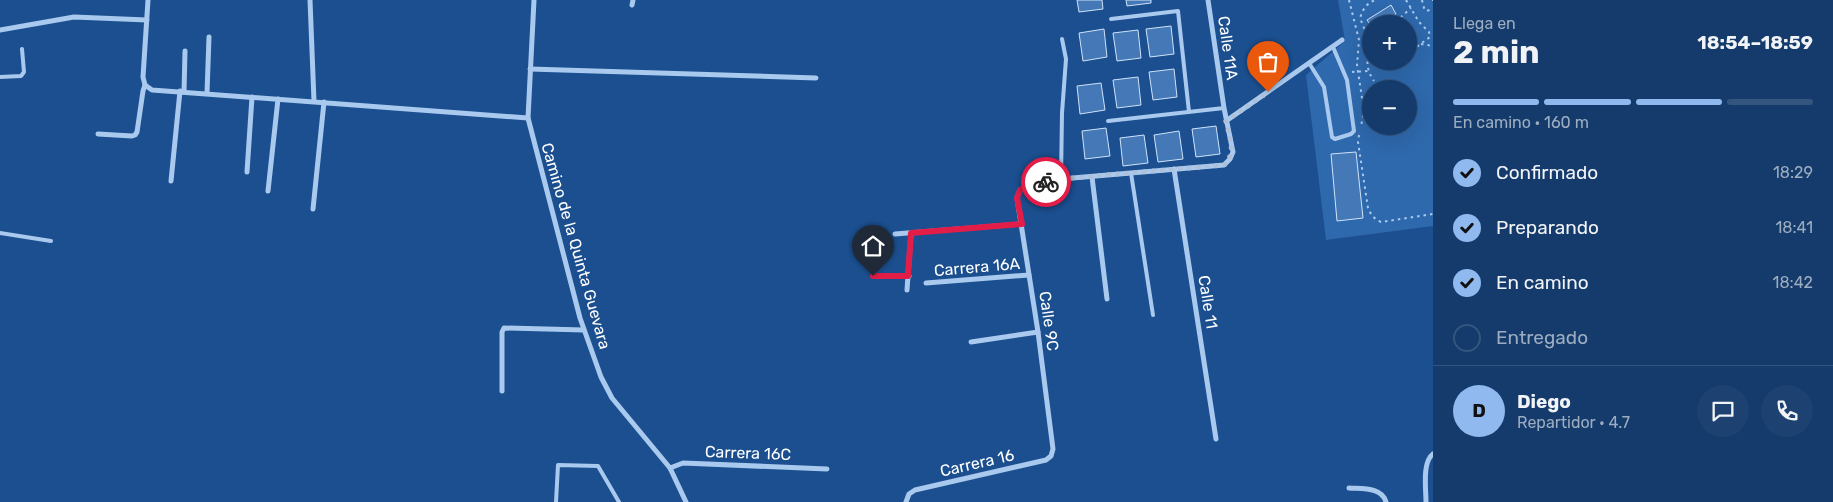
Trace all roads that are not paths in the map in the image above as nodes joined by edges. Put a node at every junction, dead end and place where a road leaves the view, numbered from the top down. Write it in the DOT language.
graph roads {
  1 [pos="148,0"];
  2 [pos="310,0"];
  3 [pos="534,0"];
  4 [pos="1208,0"];
  5 [pos="1111,19"];
  6 [pos="147,20"];
  7 [pos="0,30"];
  8 [pos="209,37"];
  9 [pos="1062,39"];
  10 [pos="1342,40"];
  11 [pos="1333,46"];
  12 [pos="22,49"];
  13 [pos="185,52"];
  14 [pos="1309,63"];
  15 [pos="530,69"];
  16 [pos="0,77"];
  17 [pos="816,78"];
  18 [pos="146,85"];
  19 [pos="182,92"];
  20 [pos="206,94"];
  21 [pos="252,97"];
  22 [pos="278,99"];
  23 [pos="314,101"];
  24 [pos="324,102"];
  25 [pos="1224,108"];
  26 [pos="1189,112"];
  27 [pos="528,118"];
  28 [pos="1108,121"];
  29 [pos="1226,121"];
  30 [pos="98,134"];
  31 [pos="1174,169"];
  32 [pos="247,172"];
  33 [pos="1130,173"];
  34 [pos="1092,177"];
  35 [pos="1060,179"];
  36 [pos="171,181"];
  37 [pos="268,191"];
  38 [pos="313,209"];
  39 [pos="1022,224"];
  40 [pos="0,233"];
  41 [pos="911,233"];
  42 [pos="895,234"];
  43 [pos="51,241"];
  44 [pos="1029,275"];
  45 [pos="873,276"];
  46 [pos="908,276"];
  47 [pos="926,283"];
  48 [pos="908,290"];
  49 [pos="1107,299"];
  50 [pos="1153,315"];
  51 [pos="584,330"];
  52 [pos="1038,332"];
  53 [pos="971,342"];
  54 [pos="502,391"];
  55 [pos="1216,439"];
  56 [pos="1433,454"];
  57 [pos="1051,456"];
  58 [pos="670,468"];
  59 [pos="827,469"];
  60 [pos="1349,488"];
  61 [pos="556,502"];
  62 [pos="620,502"];
  63 [pos="686,502"];
  64 [pos="906,502"];
  65 [pos="1386,502"];
  66 [pos="1426,502"];
  1 -- 6 [label="street"];
  2 -- 23 [label="street"];
  3 -- 15 [label="street, Camino de la Quinta Guevara"];
  4 -- 25 [label="street, Calle 11A"];
  5 -- 26 [label="lane"];
  6 -- 7 [label="street"];
  6 -- 18 [label="street"];
  8 -- 20 [label="street"];
  9 -- 35 [label="lane"];
  10 -- 11 [label="street"];
  11 -- 14 [label="street"];
  11 -- 14 [label="lane"];
  12 -- 16 [label="lane"];
  13 -- 19 [label="street"];
  14 -- 29 [label="street"];
  15 -- 17 [label="street"];
  15 -- 27 [label="street, Camino de la Quinta Guevara"];
  18 -- 19 [label="street"];
  18 -- 30 [label="street"];
  19 -- 20 [label="street"];
  19 -- 36 [label="street"];
  20 -- 21 [label="street"];
  21 -- 22 [label="street"];
  21 -- 32 [label="street"];
  22 -- 23 [label="street"];
  22 -- 37 [label="street"];
  23 -- 24 [label="street"];
  24 -- 27 [label="street"];
  24 -- 38 [label="street"];
  25 -- 26 [label="lane"];
  25 -- 29 [label="street, Calle 11A"];
  26 -- 28 [label="lane"];
  27 -- 51 [label="street, Camino de la Quinta Guevara"];
  29 -- 31 [label="street, Calle 11A"];
  31 -- 33 [label="street"];
  31 -- 55 [label="street, Calle 11"];
  33 -- 34 [label="street"];
  33 -- 50 [label="lane"];
  34 -- 35 [label="street"];
  34 -- 49 [label="street"];
  35 -- 39 [label="street, Calle 9C"];
  39 -- 41 [label="street"];
  39 -- 44 [label="street, Calle 9C"];
  40 -- 43 [label="lane"];
  41 -- 42 [label="street"];
  41 -- 46 [label="street"];
  44 -- 47 [label="street, Carrera 16A"];
  44 -- 52 [label="street, Calle 9C"];
  45 -- 46 [label="street"];
  46 -- 48 [label="street"];
  51 -- 54 [label="street"];
  51 -- 58 [label="street, Camino de la Quinta Guevara"];
  52 -- 53 [label="street"];
  52 -- 57 [label="street, Calle 9C"];
  56 -- 66 [label="street"];
  57 -- 64 [label="street, Carrera 16"];
  58 -- 59 [label="street, Carrera 16C"];
  58 -- 63 [label="street, Camino de la Quinta Guevara"];
  60 -- 65 [label="street"];
  61 -- 62 [label="lane"];
}
